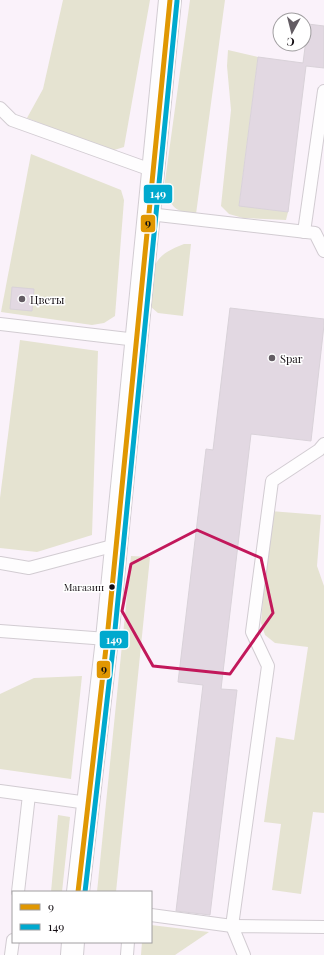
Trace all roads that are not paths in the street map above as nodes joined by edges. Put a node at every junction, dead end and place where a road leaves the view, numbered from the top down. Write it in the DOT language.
graph roads {
  1 [pos="170,0"];
  2 [pos="324,90"];
  3 [pos="0,108"];
  4 [pos="6,120"];
  5 [pos="154,171"];
  6 [pos="149,214"];
  7 [pos="314,231"];
  8 [pos="324,251"];
  9 [pos="0,324"];
  10 [pos="137,340"];
  11 [pos="324,444"];
  12 [pos="116,545"];
  13 [pos="0,563"];
  14 [pos="0,631"];
  15 [pos="107,639"];
  16 [pos="0,791"];
  17 [pos="30,795"];
  18 [pos="88,802"];
  19 [pos="18,891"];
  20 [pos="78,891"];
  21 [pos="152,915"];
  22 [pos="232,926"];
  23 [pos="324,927"];
  24 [pos="13,943"];
  25 [pos="128,943"];
  26 [pos="11,955"];
  27 [pos="127,955"];
  28 [pos="244,955"];
  1 -- 5 [label="main road"];
  2 -- 7 [label="lane"];
  3 -- 4 [label="lane"];
  4 -- 5 [label="lane"];
  5 -- 6 [label="main road"];
  6 -- 7 [label="lane"];
  6 -- 10 [label="main road"];
  7 -- 8 [label="lane"];
  9 -- 10 [label="lane"];
  10 -- 12 [label="main road"];
  11 -- 22 [label="lane"];
  12 -- 13 [label="lane"];
  12 -- 15 [label="main road"];
  14 -- 15 [label="lane"];
  15 -- 18 [label="main road"];
  16 -- 17 [label="lane"];
  17 -- 18 [label="lane"];
  17 -- 19 [label="lane"];
  18 -- 20 [label="main road"];
  21 -- 22 [label="lane"];
  22 -- 23 [label="lane"];
  22 -- 28 [label="lane"];
  24 -- 26 [label="lane"];
  25 -- 27 [label="lane"];
}
